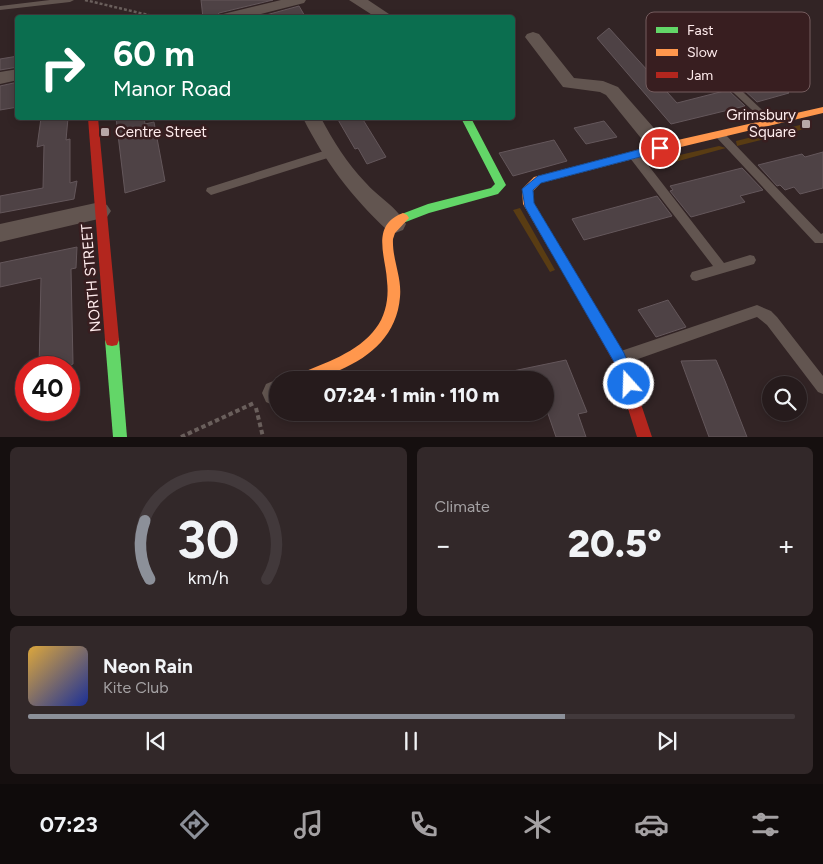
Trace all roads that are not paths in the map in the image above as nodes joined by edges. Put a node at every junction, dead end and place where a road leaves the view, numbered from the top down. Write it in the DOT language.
graph roads {
  1 [pos="70,0"];
  2 [pos="299,0"];
  3 [pos="356,0"];
  4 [pos="0,8"];
  5 [pos="236,15"];
  6 [pos="384,15"];
  7 [pos="533,37"];
  8 [pos="15,75"];
  9 [pos="0,78"];
  10 [pos="738,92"];
  11 [pos="821,114"];
  12 [pos="93,120"];
  13 [pos="313,120"];
  14 [pos="467,120"];
  15 [pos="771,123"];
  16 [pos="720,135"];
  17 [pos="660,148"];
  18 [pos="330,153"];
  19 [pos="634,155"];
  20 [pos="211,191"];
  21 [pos="100,211"];
  22 [pos="395,224"];
  23 [pos="0,233"];
  24 [pos="823,238"];
  25 [pos="750,260"];
  26 [pos="722,269"];
  27 [pos="696,276"];
  28 [pos="619,358"];
  29 [pos="321,371"];
  30 [pos="823,387"];
  31 [pos="120,436"];
  32 [pos="645,436"];
  1 -- 4 [label="lane"];
  2 -- 5 [label="street"];
  3 -- 6 [label="street"];
  7 -- 17 [label="street"];
  8 -- 9 [label="street"];
  10 -- 15 [label="lane"];
  11 -- 15 [label="street"];
  12 -- 21 [label="street, NORTH STREET"];
  13 -- 18 [label="street"];
  14 -- 22 [label="street"];
  15 -- 16 [label="street"];
  16 -- 17 [label="street"];
  16 -- 24 [label="lane"];
  17 -- 19 [label="street"];
  18 -- 20 [label="lane"];
  18 -- 22 [label="street"];
  19 -- 26 [label="lane"];
  19 -- 28 [label="street"];
  21 -- 23 [label="street"];
  21 -- 31 [label="street, NORTH STREET"];
  22 -- 29 [label="street"];
  25 -- 26 [label="lane"];
  26 -- 27 [label="lane"];
  28 -- 30 [label="lane"];
  28 -- 32 [label="street"];
}
